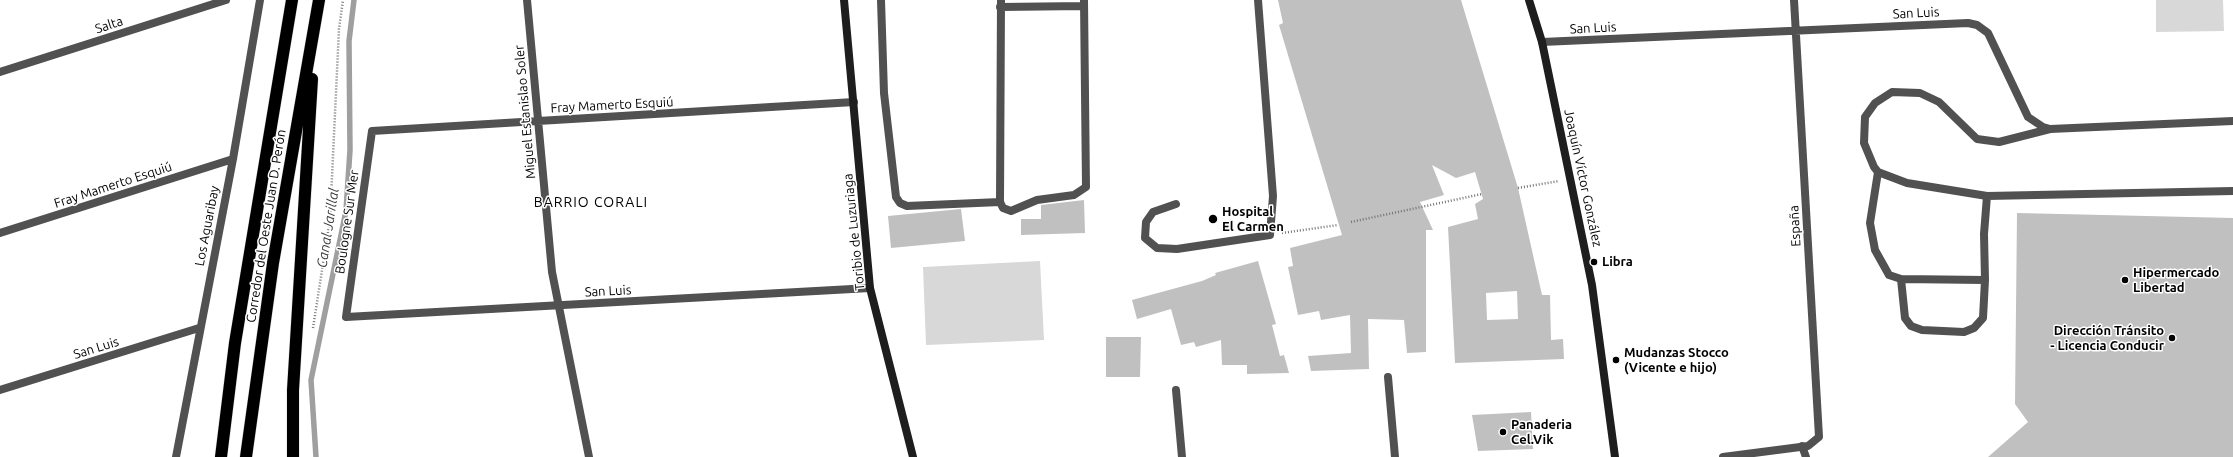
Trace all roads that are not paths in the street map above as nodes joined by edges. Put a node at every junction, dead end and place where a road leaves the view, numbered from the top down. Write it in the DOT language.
graph roads {
  1 [pos="226,0"];
  2 [pos="260,0"];
  3 [pos="292,0"];
  4 [pos="319,0"];
  5 [pos="527,0"];
  6 [pos="844,0"];
  7 [pos="881,0"];
  8 [pos="1258,0"];
  9 [pos="1529,0"];
  10 [pos="1794,0"];
  11 [pos="1084,3"];
  12 [pos="1000,4"];
  13 [pos="317,15"];
  14 [pos="1796,31"];
  15 [pos="1542,42"];
  16 [pos="0,72"];
  17 [pos="854,102"];
  18 [pos="539,121"];
  19 [pos="2233,121"];
  20 [pos="2050,129"];
  21 [pos="372,131"];
  22 [pos="233,159"];
  23 [pos="1878,172"];
  24 [pos="2233,191"];
  25 [pos="1986,196"];
  26 [pos="1000,202"];
  27 [pos="1176,204"];
  28 [pos="0,233"];
  29 [pos="1900,280"];
  30 [pos="1985,280"];
  31 [pos="870,288"];
  32 [pos="557,306"];
  33 [pos="346,317"];
  34 [pos="199,328"];
  35 [pos="1388,377"];
  36 [pos="0,390"];
  37 [pos="1176,390"];
  38 [pos="1805,446"];
  39 [pos="176,457"];
  40 [pos="221,457"];
  41 [pos="246,457"];
  42 [pos="293,457"];
  43 [pos="589,457"];
  44 [pos="913,457"];
  45 [pos="1182,457"];
  46 [pos="1395,457"];
  47 [pos="1615,457"];
  48 [pos="1723,457"];
  49 [pos="1806,457"];
  1 -- 16 [label="street, Salta"];
  2 -- 22 [label="street, Los Aguaribay"];
  3 -- 40 [label="highway, Corredor del Oeste Juan D. Perón"];
  4 -- 13 [label="highway, Corredor del Oeste Juan D. Perón"];
  5 -- 18 [label="street, Miguel Estanislao Soler"];
  6 -- 17 [label="street, Toribio de Luzuriaga"];
  7 -- 26 [label="street"];
  8 -- 27 [label="street"];
  9 -- 15 [label="street, Joaquín Víctor González"];
  10 -- 14 [label="street, España"];
  11 -- 12 [label="street"];
  11 -- 26 [label="street"];
  12 -- 26 [label="street"];
  13 -- 41 [label="highway, Corredor del Oeste Juan D. Perón"];
  13 -- 42 [label="highway"];
  14 -- 15 [label="street, San Luis"];
  14 -- 20 [label="street, San Luis"];
  14 -- 38 [label="street, España"];
  15 -- 47 [label="street, Joaquín Víctor González"];
  17 -- 18 [label="street, Fray Mamerto Esquiú"];
  17 -- 31 [label="street, Toribio de Luzuriaga"];
  18 -- 21 [label="street, Fray Mamerto Esquiú"];
  18 -- 32 [label="street, Miguel Estanislao Soler"];
  19 -- 20 [label="street, San Luis"];
  20 -- 23 [label="street"];
  21 -- 33 [label="street, Boulogne Sur Mer"];
  22 -- 28 [label="street, Fray Mamerto Esquiú"];
  22 -- 34 [label="street, Los Aguaribay"];
  23 -- 25 [label="street"];
  23 -- 29 [label="street"];
  24 -- 25 [label="street"];
  25 -- 30 [label="street"];
  29 -- 30 [label="street"];
  29 -- 30 [label="street"];
  31 -- 32 [label="street, San Luis"];
  31 -- 44 [label="street, Toribio de Luzuriaga"];
  32 -- 33 [label="street, San Luis"];
  32 -- 43 [label="street, Miguel Estanislao Soler"];
  34 -- 36 [label="street, San Luis"];
  34 -- 39 [label="street, Los Aguaribay"];
  35 -- 46 [label="street"];
  37 -- 45 [label="street"];
  38 -- 48 [label="street"];
  38 -- 49 [label="street"];
}
